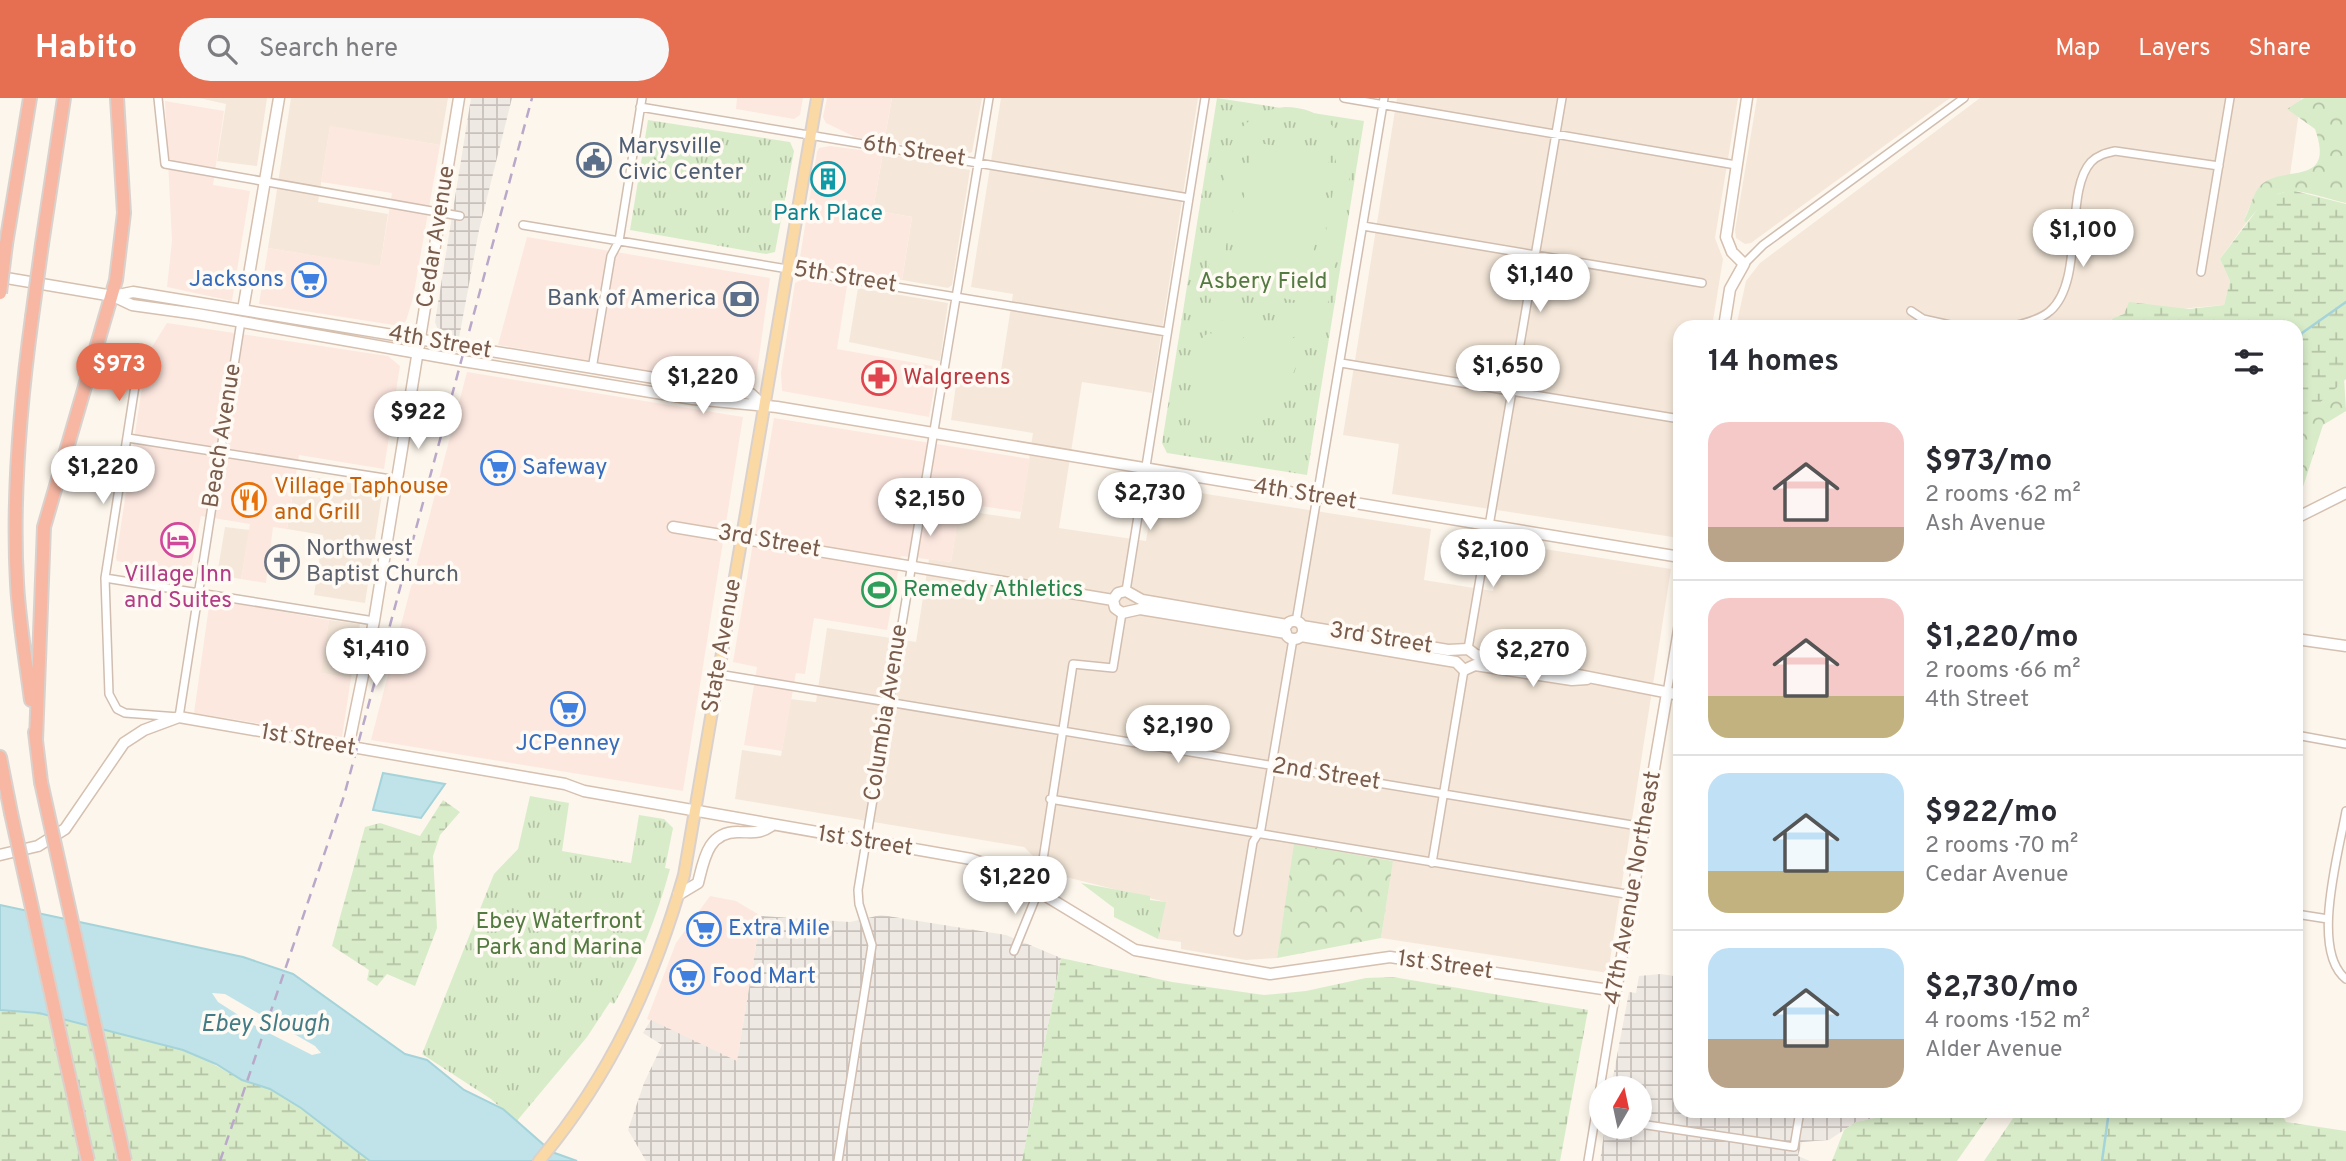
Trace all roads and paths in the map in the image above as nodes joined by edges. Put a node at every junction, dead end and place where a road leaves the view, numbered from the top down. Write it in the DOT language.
graph roads {
  1 [pos="30,98"];
  2 [pos="64,98"];
  3 [pos="117,98"];
  4 [pos="158,98"];
  5 [pos="279,98"];
  6 [pos="459,98"];
  7 [pos="817,98"];
  8 [pos="989,98"];
  9 [pos="1205,98"];
  10 [pos="1344,98"];
  11 [pos="1562,98"];
  12 [pos="1747,98"];
  13 [pos="1965,98"];
  14 [pos="2230,98"];
  15 [pos="1383,101"];
  16 [pos="641,102"];
  17 [pos="811,135"];
  18 [pos="1556,135"];
  19 [pos="978,163"];
  20 [pos="1736,165"];
  21 [pos="2219,166"];
  22 [pos="265,183"];
  23 [pos="1189,198"];
  24 [pos="440,211"];
  25 [pos="460,216"];
  26 [pos="523,225"];
  27 [pos="1363,226"];
  28 [pos="619,241"];
  29 [pos="1536,254"];
  30 [pos="1744,264"];
  31 [pos="788,269"];
  32 [pos="2201,272"];
  33 [pos="0,277"];
  34 [pos="1702,283"];
  35 [pos="0,293"];
  36 [pos="113,296"];
  37 [pos="956,297"];
  38 [pos="1911,311"];
  39 [pos="242,316"];
  40 [pos="1725,320"];
  41 [pos="1928,320"];
  42 [pos="2028,320"];
  43 [pos="1167,332"];
  44 [pos="420,339"];
  45 [pos="418,352"];
  46 [pos="1341,363"];
  47 [pos="592,369"];
  48 [pos="137,373"];
  49 [pos="538,373"];
  50 [pos="1512,391"];
  51 [pos="764,405"];
  52 [pos="1673,418"];
  53 [pos="933,433"];
  54 [pos="128,438"];
  55 [pos="221,453"];
  56 [pos="1146,468"];
  57 [pos="397,480"];
  58 [pos="2346,494"];
  59 [pos="1318,497"];
  60 [pos="2303,515"];
  61 [pos="1489,525"];
  62 [pos="673,527"];
  63 [pos="742,537"];
  64 [pos="1673,556"];
  65 [pos="911,567"];
  66 [pos="105,578"];
  67 [pos="198,593"];
  68 [pos="1129,594"];
  69 [pos="1113,600"];
  70 [pos="1127,611"];
  71 [pos="374,621"];
  72 [pos="1294,630"];
  73 [pos="2303,640"];
  74 [pos="2346,646"];
  75 [pos="1469,655"];
  76 [pos="1673,657"];
  77 [pos="1456,662"];
  78 [pos="1464,670"];
  79 [pos="718,674"];
  80 [pos="1667,693"];
  81 [pos="1673,694"];
  82 [pos="889,703"];
  83 [pos="179,718"];
  84 [pos="1062,731"];
  85 [pos="2303,736"];
  86 [pos="36,740"];
  87 [pos="2346,744"];
  88 [pos="348,748"];
  89 [pos="0,757"];
  90 [pos="1272,766"];
  91 [pos="1443,794"];
  92 [pos="1050,799"];
  93 [pos="696,810"];
  94 [pos="2346,811"];
  95 [pos="771,826"];
  96 [pos="1643,827"];
  97 [pos="1257,835"];
  98 [pos="866,842"];
  99 [pos="2343,846"];
  100 [pos="0,855"];
  101 [pos="1432,863"];
  102 [pos="1038,892"];
  103 [pos="678,895"];
  104 [pos="1632,895"];
  105 [pos="2303,915"];
  106 [pos="2328,919"];
  107 [pos="1238,932"];
  108 [pos="1014,951"];
  109 [pos="2346,979"];
  110 [pos="1616,991"];
  111 [pos="1604,1076"];
  112 [pos="1799,1118"];
  113 [pos="1652,1126"];
  114 [pos="1593,1139"];
  115 [pos="88,1161"];
  116 [pos="125,1161"];
  117 [pos="539,1161"];
  118 [pos="838,1161"];
  119 [pos="1588,1161"];
  1 -- 35 [label="highway, bridge"];
  2 -- 86 [label="highway, bridge"];
  3 -- 36 [label="highway"];
  4 -- 22 [label="street"];
  5 -- 22 [label="street, Beach Avenue"];
  6 -- 24 [label="street, Cedar Avenue"];
  7 -- 17 [label="main road, State Avenue"];
  8 -- 19 [label="street, Columbia Avenue"];
  9 -- 23 [label="street"];
  10 -- 15 [label="street"];
  11 -- 18 [label="street"];
  12 -- 20 [label="street"];
  13 -- 30 [label="street"];
  14 -- 21 [label="street"];
  15 -- 18 [label="street"];
  15 -- 27 [label="street"];
  16 -- 17 [label="street, 6th Street"];
  16 -- 28 [label="street"];
  17 -- 19 [label="street, 6th Street"];
  17 -- 31 [label="main road, State Avenue"];
  18 -- 20 [label="street"];
  18 -- 29 [label="street"];
  19 -- 23 [label="street, 6th Street"];
  19 -- 37 [label="street, Columbia Avenue"];
  20 -- 30 [label="street"];
  21 -- 32 [label="street"];
  21 -- 42 [label="street"];
  22 -- 24 [label="street"];
  22 -- 39 [label="street, Beach Avenue"];
  23 -- 43 [label="street"];
  24 -- 25 [label="street"];
  24 -- 44 [label="street, Cedar Avenue"];
  26 -- 28 [label="street, 5th Street"];
  27 -- 29 [label="street"];
  27 -- 46 [label="street"];
  28 -- 31 [label="street, 5th Street"];
  28 -- 47 [label="street"];
  29 -- 34 [label="street"];
  29 -- 50 [label="street"];
  30 -- 40 [label="street"];
  31 -- 37 [label="street, 5th Street"];
  31 -- 51 [label="main road, State Avenue"];
  33 -- 36 [label="street, 4th Street"];
  36 -- 39 [label="street, 4th Street"];
  36 -- 86 [label="highway"];
  37 -- 43 [label="street, 5th Street"];
  37 -- 53 [label="street, Columbia Avenue"];
  38 -- 41 [label="street"];
  39 -- 44 [label="street, 4th Street"];
  39 -- 45 [label="street, 4th Street"];
  39 -- 55 [label="street, Beach Avenue"];
  43 -- 56 [label="street"];
  44 -- 45 [label="street, Cedar Avenue"];
  44 -- 47 [label="street, 4th Street"];
  45 -- 49 [label="street, 4th Street"];
  45 -- 57 [label="street, Cedar Avenue"];
  46 -- 50 [label="street"];
  46 -- 59 [label="street"];
  47 -- 49 [label="street"];
  47 -- 51 [label="street, 4th Street"];
  48 -- 54 [label="street"];
  49 -- 51 [label="street, 4th Street"];
  50 -- 52 [label="street"];
  50 -- 61 [label="street"];
  51 -- 53 [label="street, 4th Street"];
  51 -- 63 [label="main road, State Avenue"];
  53 -- 56 [label="street, 4th Street"];
  53 -- 65 [label="street, Columbia Avenue"];
  54 -- 55 [label="street"];
  54 -- 66 [label="street"];
  55 -- 57 [label="street"];
  55 -- 67 [label="street, Beach Avenue"];
  56 -- 59 [label="street, 4th Street"];
  56 -- 68 [label="street"];
  57 -- 71 [label="street, Cedar Avenue"];
  58 -- 60 [label="street"];
  59 -- 61 [label="street, 4th Street"];
  59 -- 72 [label="street"];
  61 -- 64 [label="street, 4th Street"];
  61 -- 75 [label="street"];
  62 -- 63 [label="street, 3rd Street"];
  63 -- 65 [label="street, 3rd Street"];
  63 -- 79 [label="main road, State Avenue"];
  65 -- 69 [label="street, 3rd Street"];
  65 -- 82 [label="street, Columbia Avenue"];
  66 -- 67 [label="street"];
  66 -- 83 [label="street"];
  67 -- 71 [label="street"];
  67 -- 83 [label="street, Beach Avenue"];
  68 -- 69 [label="street"];
  68 -- 70 [label="street"];
  68 -- 72 [label="street, 3rd Street"];
  69 -- 70 [label="street"];
  70 -- 72 [label="street, 3rd Street"];
  70 -- 84 [label="street"];
  71 -- 88 [label="street, Cedar Avenue"];
  72 -- 75 [label="street, 3rd Street"];
  72 -- 77 [label="street, 3rd Street"];
  72 -- 90 [label="street"];
  73 -- 74 [label="street"];
  75 -- 77 [label="street"];
  75 -- 78 [label="street"];
  75 -- 80 [label="street, 3rd Street"];
  76 -- 80 [label="street, 47th Avenue Northeast"];
  77 -- 78 [label="street"];
  78 -- 91 [label="street"];
  79 -- 82 [label="street, 2nd Street"];
  79 -- 93 [label="main road, State Avenue"];
  80 -- 81 [label="street, 3rd Street"];
  80 -- 96 [label="street, 47th Avenue Northeast"];
  82 -- 84 [label="street, 2nd Street"];
  82 -- 98 [label="street, Columbia Avenue"];
  83 -- 88 [label="street, 1st Street"];
  83 -- 100 [label="street"];
  84 -- 90 [label="street, 2nd Street"];
  84 -- 92 [label="street"];
  85 -- 87 [label="street"];
  86 -- 116 [label="highway, bridge"];
  88 -- 93 [label="street, 1st Street"];
  89 -- 115 [label="highway, bridge"];
  90 -- 91 [label="street, 2nd Street"];
  90 -- 97 [label="street"];
  91 -- 96 [label="street, 2nd Street"];
  91 -- 101 [label="street"];
  92 -- 97 [label="street"];
  92 -- 102 [label="street"];
  93 -- 95 [label="street, 1st Street"];
  93 -- 103 [label="main road, State Avenue"];
  94 -- 99 [label="street"];
  95 -- 98 [label="street, 1st Street"];
  95 -- 103 [label="street"];
  96 -- 104 [label="street, 47th Avenue Northeast"];
  97 -- 101 [label="street"];
  97 -- 107 [label="street"];
  98 -- 102 [label="street, 1st Street"];
  98 -- 118 [label="street, Columbia Avenue"];
  99 -- 106 [label="street"];
  101 -- 104 [label="street"];
  102 -- 108 [label="street"];
  102 -- 110 [label="street, 1st Street"];
  103 -- 117 [label="main road, State Avenue"];
  104 -- 110 [label="street, 47th Avenue Northeast"];
  105 -- 106 [label="street"];
  106 -- 109 [label="street"];
  110 -- 111 [label="street, 47th Avenue Northeast"];
  112 -- 113 [label="street"];
  114 -- 119 [label="street, 47th Avenue Northeast"];
}
